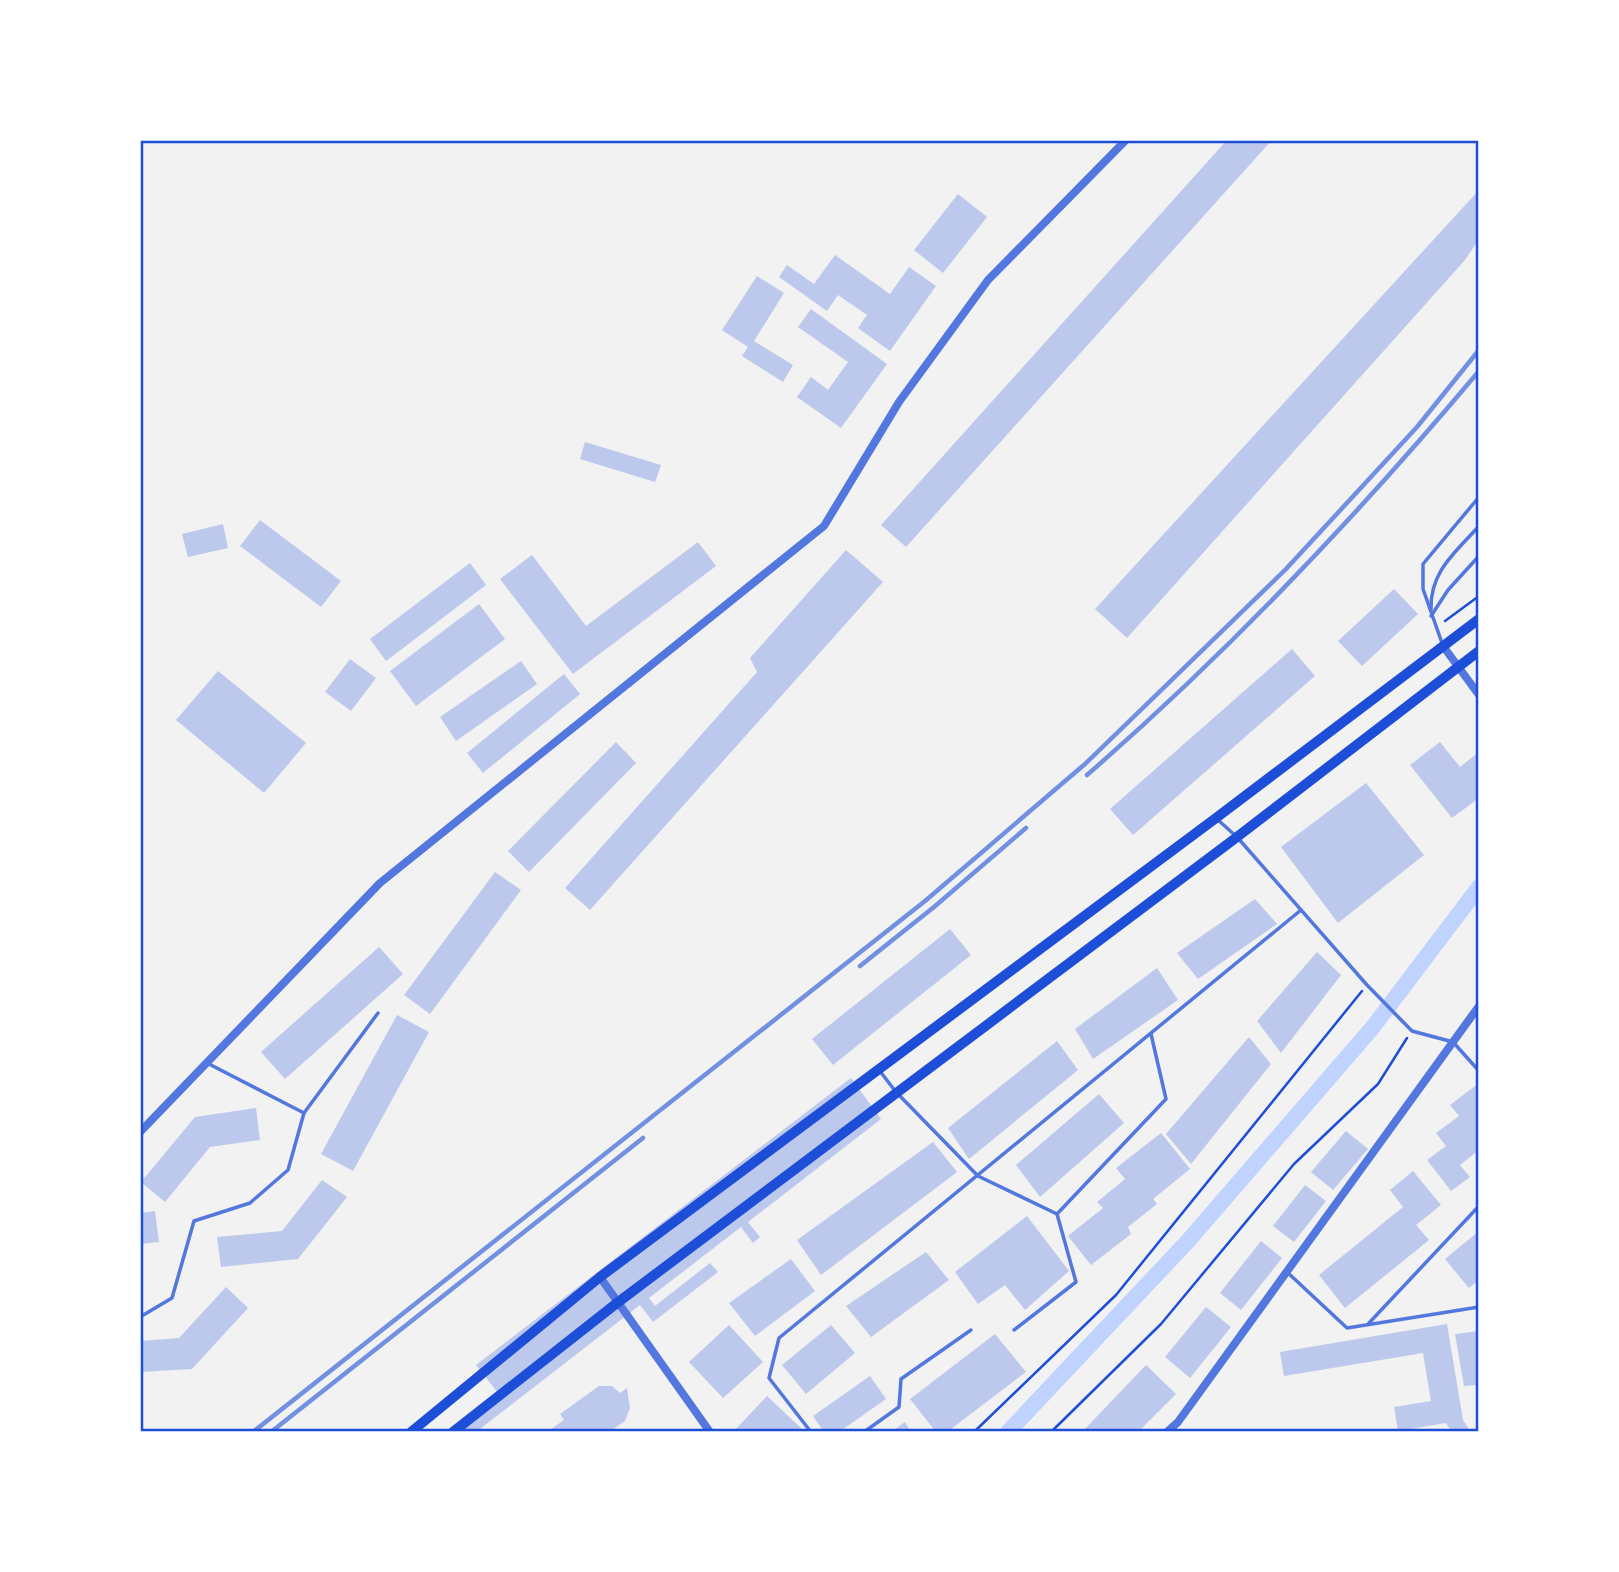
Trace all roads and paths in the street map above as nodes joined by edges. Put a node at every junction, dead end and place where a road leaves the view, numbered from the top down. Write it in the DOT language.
graph roads {
  1 [pos="1126,140"];
  2 [pos="1479,497"];
  3 [pos="1479,526"];
  4 [pos="1479,556"];
  5 [pos="1479,596"];
  6 [pos="1431,616"];
  7 [pos="1479,619"];
  8 [pos="1436,628"];
  9 [pos="1443,646"];
  10 [pos="1479,651"];
  11 [pos="1457,668"];
  12 [pos="1479,695"];
  13 [pos="1216,818"];
  14 [pos="1237,837"];
  15 [pos="1301,911"];
  16 [pos="1367,985"];
  17 [pos="1479,1006"];
  18 [pos="378,1013"];
  19 [pos="1412,1031"];
  20 [pos="1151,1034"];
  21 [pos="1453,1042"];
  22 [pos="207,1062"];
  23 [pos="878,1070"];
  24 [pos="1479,1071"];
  25 [pos="897,1092"];
  26 [pos="304,1113"];
  27 [pos="140,1132"];
  28 [pos="978,1176"];
  29 [pos="1479,1206"];
  30 [pos="1057,1214"];
  31 [pos="1287,1272"];
  32 [pos="600,1277"];
  33 [pos="617,1303"];
  34 [pos="1479,1307"];
  35 [pos="140,1317"];
  36 [pos="1368,1324"];
  37 [pos="971,1330"];
  38 [pos="1014,1331"];
  39 [pos="411,1432"];
  40 [pos="453,1432"];
  41 [pos="709,1432"];
  42 [pos="811,1432"];
  43 [pos="864,1432"];
  44 [pos="974,1432"];
  45 [pos="1051,1432"];
  46 [pos="1167,1432"];
  1 -- 22 [label="street"];
  2 -- 6 [label="lane"];
  3 -- 6 [label="lane"];
  4 -- 6 [label="lane"];
  5 -- 8 [label="path"];
  6 -- 8 [label="lane"];
  7 -- 9 [label="main road"];
  8 -- 9 [label="lane"];
  9 -- 11 [label="street"];
  9 -- 13 [label="main road"];
  10 -- 11 [label="main road"];
  11 -- 12 [label="street"];
  11 -- 14 [label="main road"];
  13 -- 14 [label="lane"];
  13 -- 23 [label="main road"];
  14 -- 15 [label="lane"];
  14 -- 25 [label="main road"];
  15 -- 16 [label="lane"];
  15 -- 20 [label="lane"];
  16 -- 19 [label="lane"];
  16 -- 44 [label="path"];
  17 -- 21 [label="street"];
  18 -- 26 [label="lane"];
  19 -- 21 [label="lane"];
  19 -- 45 [label="path"];
  20 -- 28 [label="lane"];
  20 -- 30 [label="lane"];
  21 -- 24 [label="lane"];
  21 -- 31 [label="street"];
  22 -- 26 [label="lane"];
  22 -- 27 [label="street"];
  23 -- 25 [label="lane"];
  23 -- 32 [label="main road"];
  25 -- 28 [label="lane"];
  25 -- 33 [label="main road"];
  26 -- 35 [label="lane"];
  28 -- 30 [label="lane"];
  28 -- 42 [label="lane"];
  29 -- 36 [label="lane"];
  30 -- 38 [label="lane"];
  31 -- 36 [label="lane"];
  31 -- 46 [label="street"];
  32 -- 33 [label="street"];
  32 -- 39 [label="main road"];
  33 -- 40 [label="main road"];
  33 -- 41 [label="street"];
  34 -- 36 [label="lane"];
  37 -- 43 [label="lane"];
}
